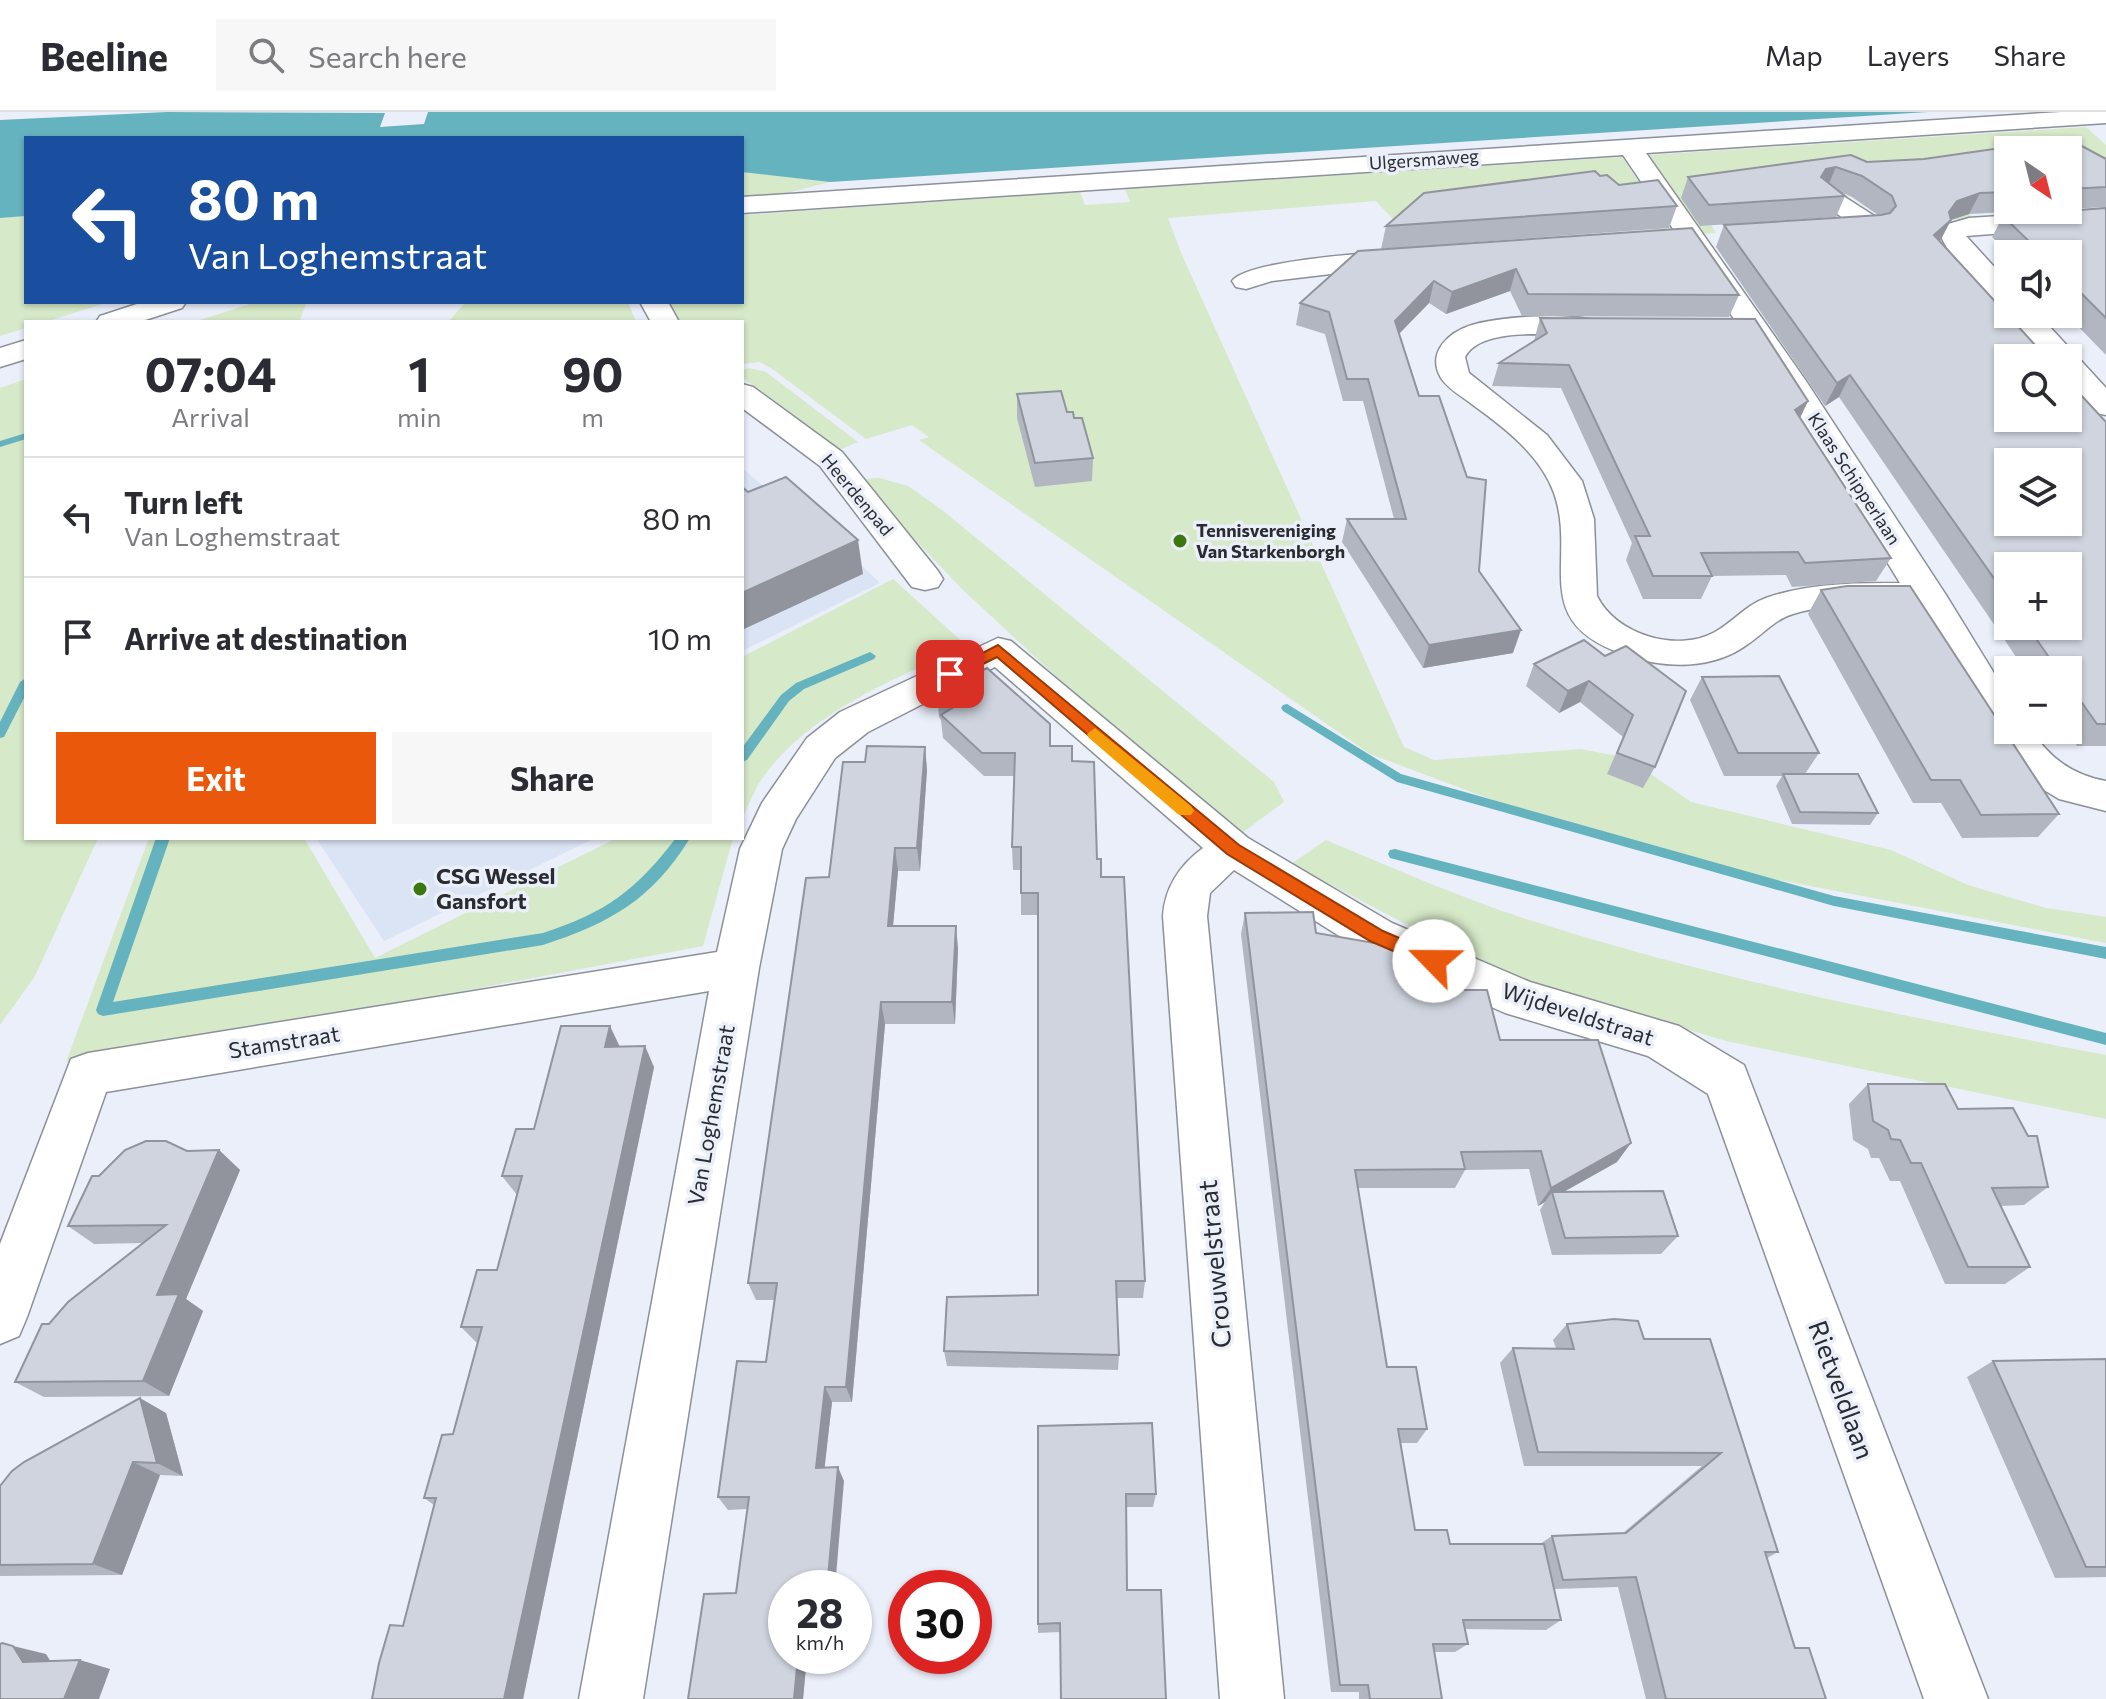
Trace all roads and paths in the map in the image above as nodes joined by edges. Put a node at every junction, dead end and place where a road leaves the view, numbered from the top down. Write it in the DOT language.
graph roads {
  1 [pos="2100,121"];
  2 [pos="1629,146"];
  3 [pos="1828,197"];
  4 [pos="744,205"];
  5 [pos="2106,217"];
  6 [pos="1795,230"];
  7 [pos="1425,257"];
  8 [pos="1246,281"];
  9 [pos="1994,284"];
  10 [pos="166,304"];
  11 [pos="116,320"];
  12 [pos="1626,328"];
  13 [pos="2035,328"];
  14 [pos="2049,344"];
  15 [pos="24,350"];
  16 [pos="0,358"];
  17 [pos="2082,379"];
  18 [pos="744,394"];
  19 [pos="2106,406"];
  20 [pos="925,579"];
  21 [pos="1928,595"];
  22 [pos="998,650"];
  23 [pos="1994,703"];
  24 [pos="2018,744"];
  25 [pos="2106,796"];
  26 [pos="1233,849"];
  27 [pos="736,968"];
  28 [pos="1727,1080"];
  29 [pos="0,1317"];
  30 [pos="611,1699"];
  31 [pos="1252,1699"];
  32 [pos="1956,1699"];
  1 -- 2 [label="street, Ulgersmaweg"];
  2 -- 4 [label="street, Ulgersmaweg"];
  2 -- 21 [label="street, Klaas Schipperlaan"];
  3 -- 6 [label="street"];
  5 -- 9 [label="street"];
  7 -- 8 [label="street"];
  10 -- 11 [label="street"];
  12 -- 21 [label="street"];
  13 -- 14 [label="street"];
  15 -- 16 [label="street"];
  17 -- 19 [label="street"];
  18 -- 20 [label="street, Heerdenpad"];
  21 -- 23 [label="street, Klaas Schipperlaan"];
  22 -- 26 [label="street, Wijdeveldstraat"];
  22 -- 27 [label="street, Van Loghemstraat"];
  24 -- 25 [label="street, Klaas Schipperlaan"];
  26 -- 28 [label="street, Wijdeveldstraat"];
  26 -- 31 [label="street, Crouwelstraat"];
  27 -- 29 [label="street, Stamstraat"];
  27 -- 30 [label="street, Van Loghemstraat"];
  28 -- 32 [label="street, Rietveldlaan"];
}
